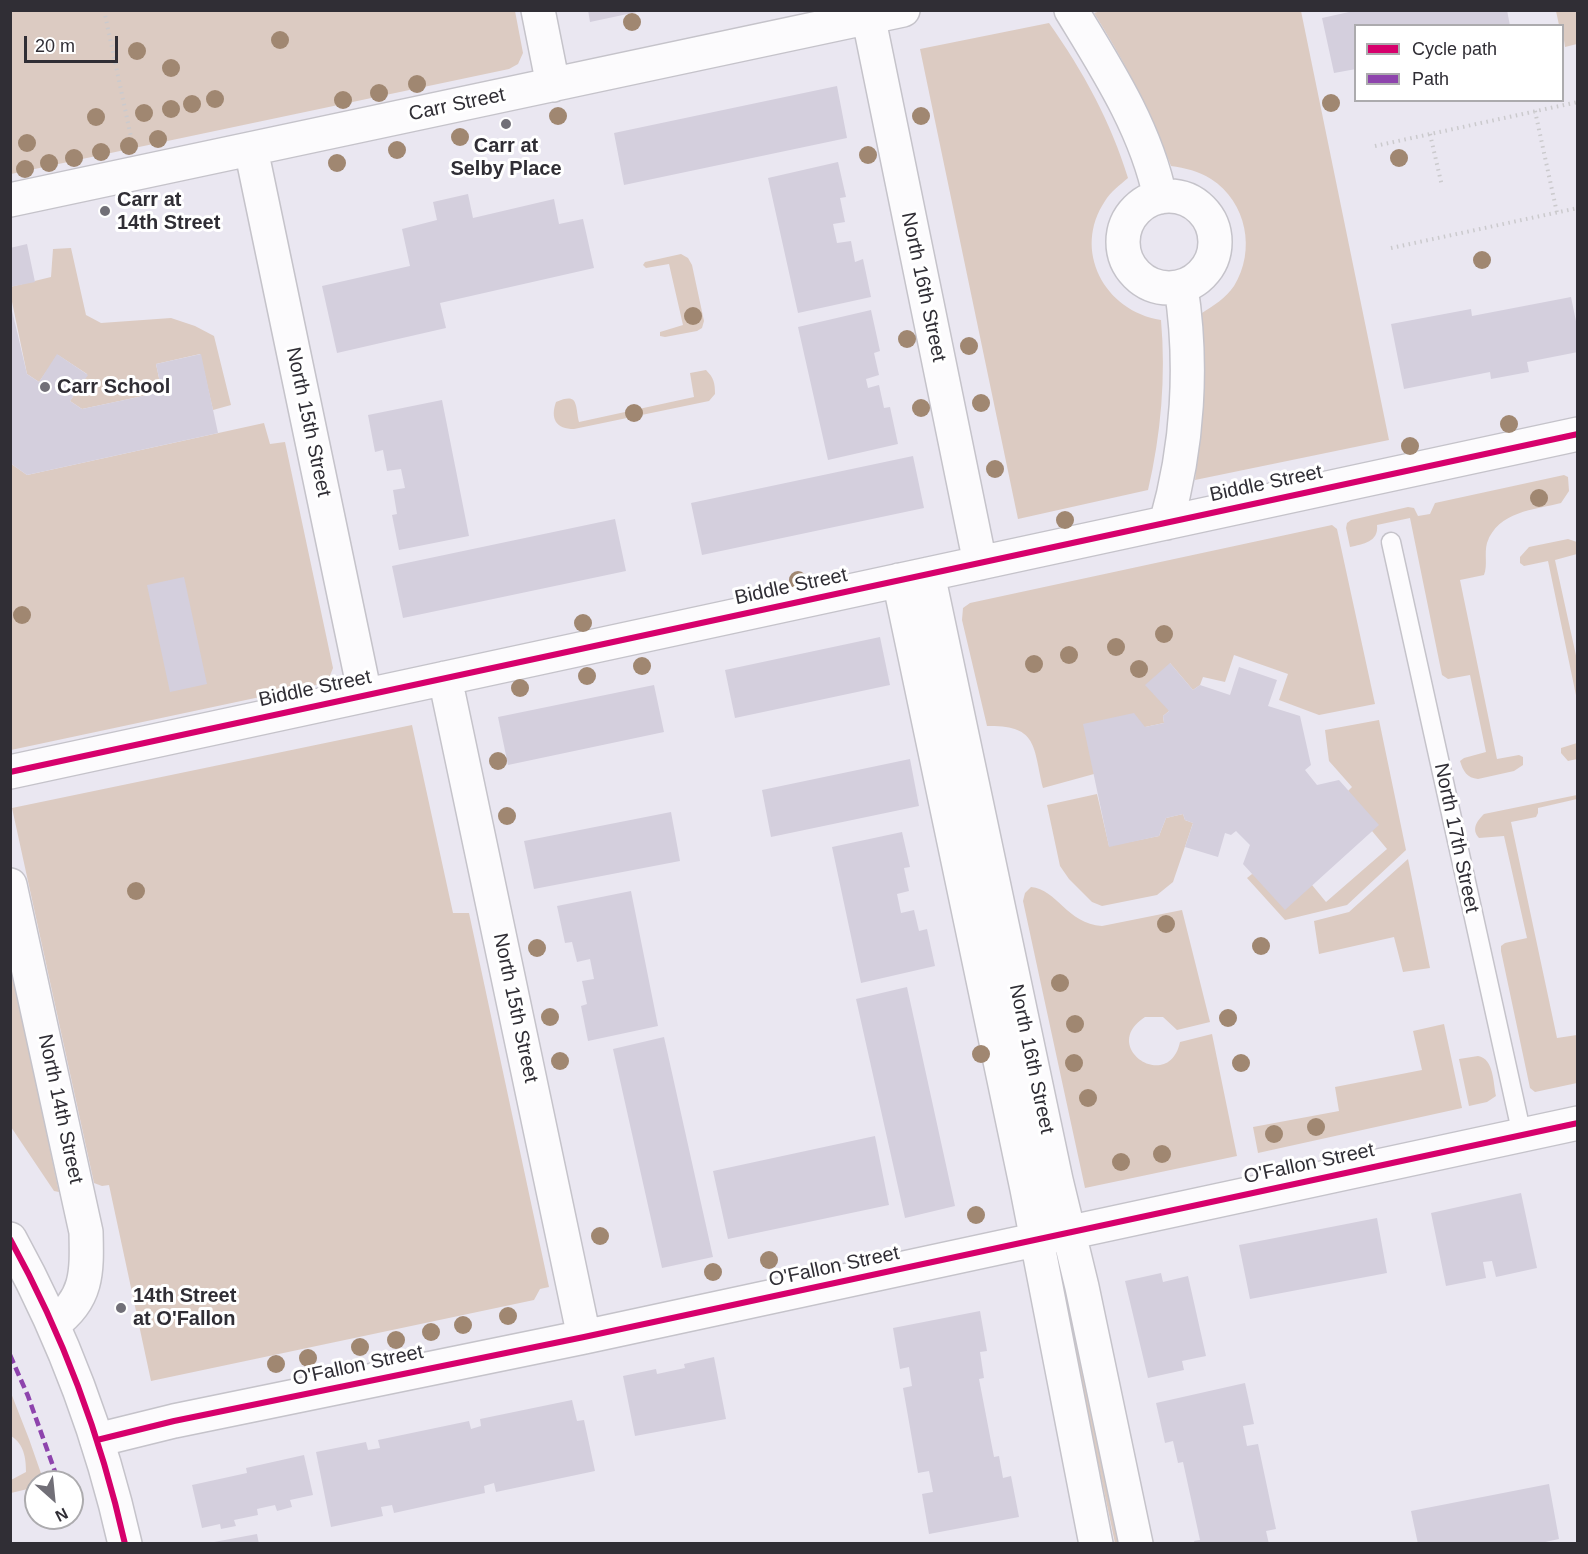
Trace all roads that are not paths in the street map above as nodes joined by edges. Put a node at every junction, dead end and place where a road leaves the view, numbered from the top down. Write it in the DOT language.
graph roads {
  1 [pos="538,10"];
  2 [pos="903,10"];
  3 [pos="1071,10"];
  4 [pos="867,14"];
  5 [pos="553,84"];
  6 [pos="251,149"];
  7 [pos="1160,197"];
  8 [pos="10,200"];
  9 [pos="1181,286"];
  10 [pos="1578,434"];
  11 [pos="1166,523"];
  12 [pos="1391,542"];
  13 [pos="980,563"];
  14 [pos="914,577"];
  15 [pos="445,678"];
  16 [pos="365,695"];
  17 [pos="10,772"];
  18 [pos="10,885"];
  19 [pos="1578,1123"];
  20 [pos="1522,1135"];
  21 [pos="1069,1233"];
  22 [pos="10,1239"];
  23 [pos="1037,1240"];
  24 [pos="53,1324"];
  25 [pos="584,1337"];
  26 [pos="97,1440"];
  27 [pos="125,1544"];
  28 [pos="1096,1544"];
  29 [pos="1136,1544"];
  1 -- 5 [label="street"];
  2 -- 4 [label="street, Carr Street"];
  3 -- 7 [label="street"];
  4 -- 5 [label="street, Carr Street"];
  4 -- 13 [label="street, North 16th Street"];
  5 -- 6 [label="street, Carr Street"];
  6 -- 8 [label="street, Carr Street"];
  6 -- 16 [label="street, North 15th Street"];
  7 -- 9 [label="street"];
  7 -- 9 [label="street"];
  9 -- 11 [label="street"];
  10 -- 11 [label="street, Biddle Street"];
  11 -- 13 [label="street, Biddle Street"];
  12 -- 20 [label="lane, North 17th Street"];
  13 -- 14 [label="street, Biddle Street"];
  14 -- 15 [label="street, Biddle Street"];
  14 -- 21 [label="street, North 16th Street"];
  14 -- 23 [label="street, North 16th Street"];
  15 -- 16 [label="street, Biddle Street"];
  15 -- 25 [label="street, North 15th Street"];
  16 -- 17 [label="street, Biddle Street"];
  18 -- 24 [label="street, North 14th Street"];
  19 -- 20 [label="street, O'Fallon Street"];
  20 -- 21 [label="street, O'Fallon Street"];
  21 -- 23 [label="street, O'Fallon Street"];
  21 -- 29 [label="street, North 16th Street"];
  22 -- 24 [label="street"];
  23 -- 25 [label="street, O'Fallon Street"];
  23 -- 28 [label="street, North 16th Street"];
  24 -- 26 [label="street"];
  25 -- 26 [label="street, O'Fallon Street"];
  26 -- 27 [label="street"];
}
